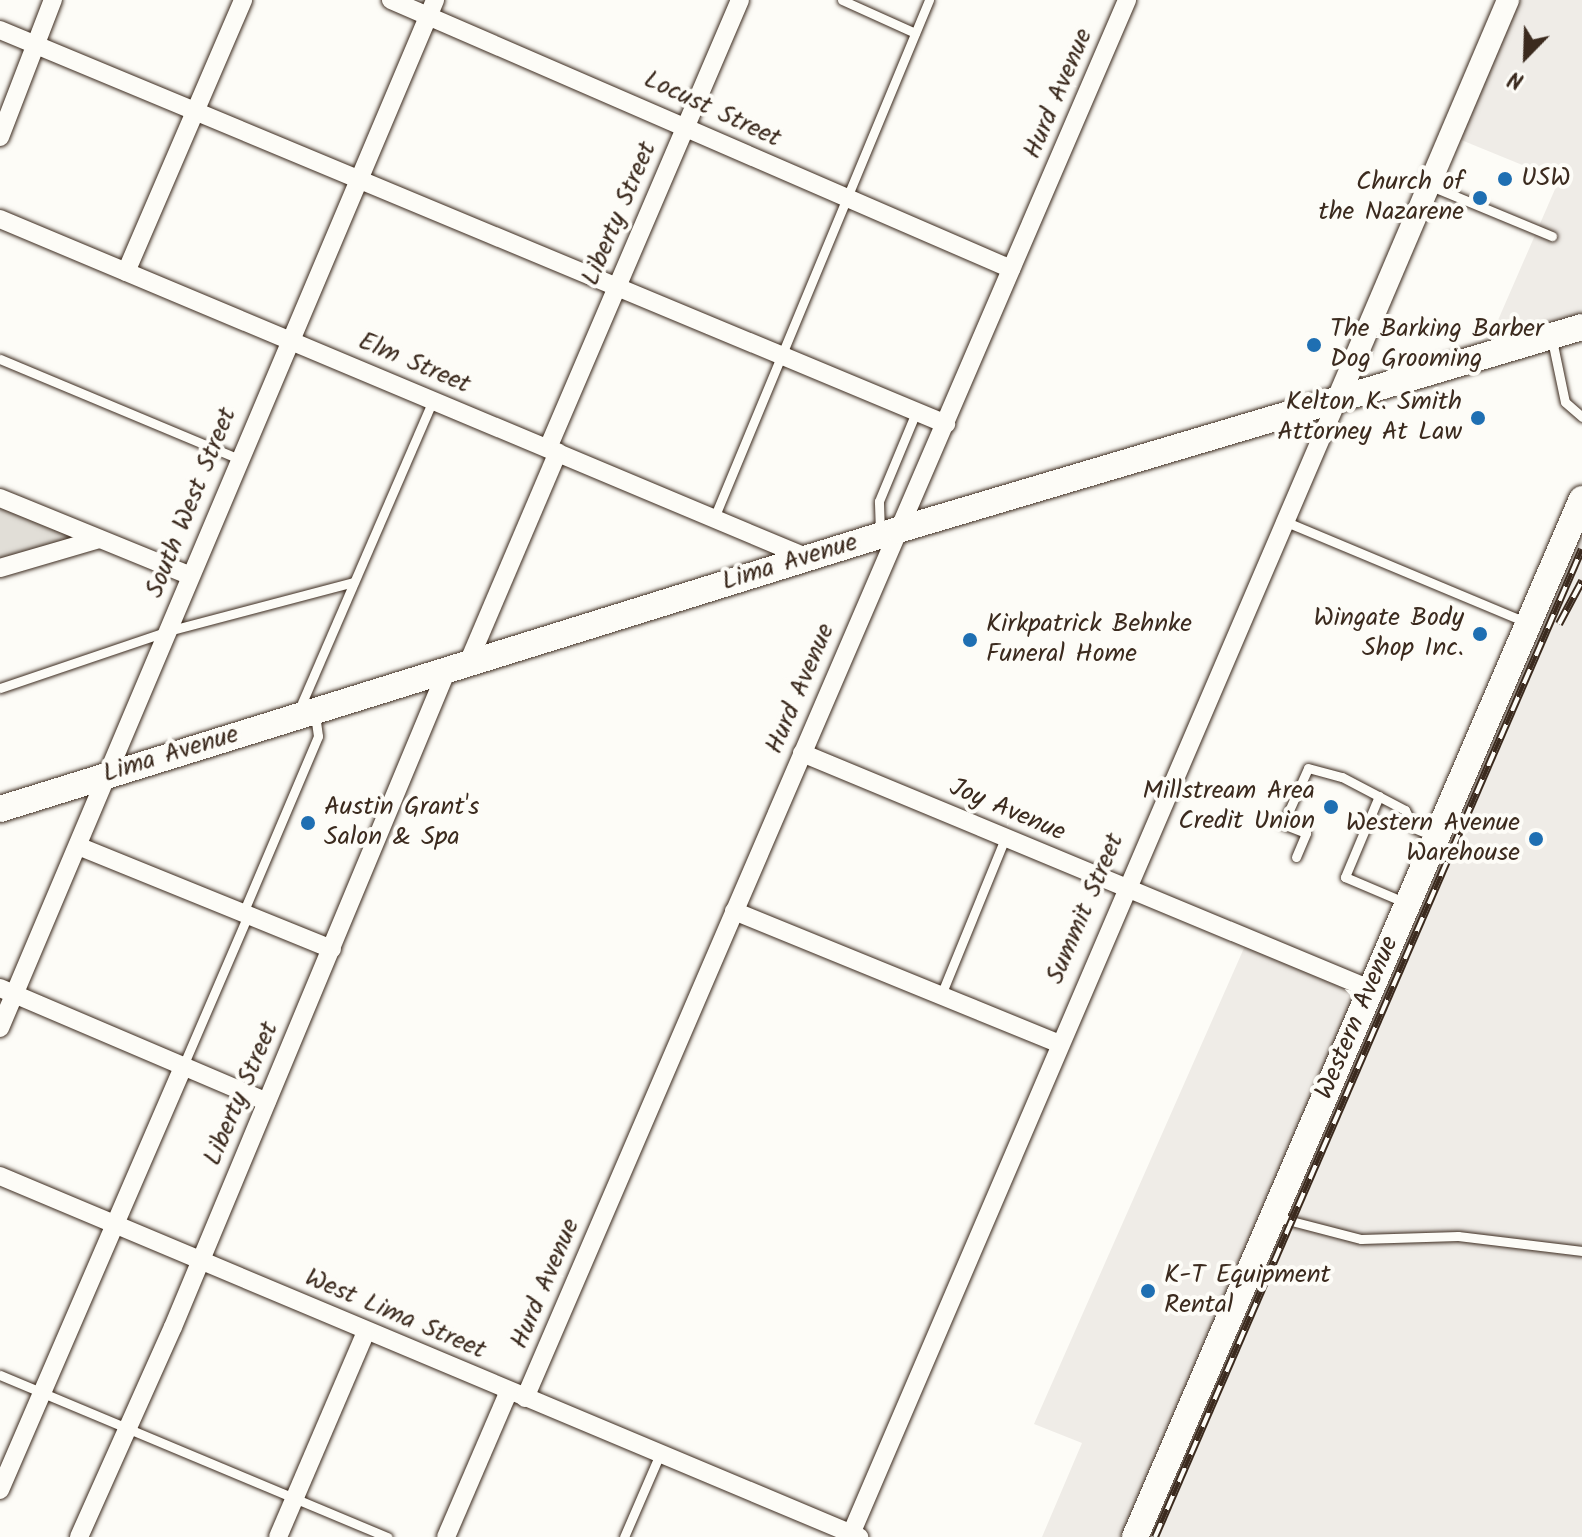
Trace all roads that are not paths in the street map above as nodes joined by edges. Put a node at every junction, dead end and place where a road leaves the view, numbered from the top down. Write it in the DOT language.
graph roads {
  1 [pos="53,0"];
  2 [pos="243,0"];
  3 [pos="391,0"];
  4 [pos="740,0"];
  5 [pos="842,0"];
  6 [pos="929,0"];
  7 [pos="1127,0"];
  8 [pos="1508,0"];
  9 [pos="432,8"];
  10 [pos="0,30"];
  11 [pos="915,33"];
  12 [pos="35,45"];
  13 [pos="197,112"];
  14 [pos="686,128"];
  15 [pos="0,137"];
  16 [pos="357,180"];
  17 [pos="1428,185"];
  18 [pos="850,200"];
  19 [pos="0,219"];
  20 [pos="1552,236"];
  21 [pos="1011,269"];
  22 [pos="126,272"];
  23 [pos="617,286"];
  24 [pos="1582,327"];
  25 [pos="1551,336"];
  26 [pos="288,339"];
  27 [pos="780,354"];
  28 [pos="0,359"];
  29 [pos="433,400"];
  30 [pos="1337,401"];
  31 [pos="916,412"];
  32 [pos="1582,417"];
  33 [pos="946,424"];
  34 [pos="553,450"];
  35 [pos="239,459"];
  36 [pos="0,498"];
  37 [pos="1582,499"];
  38 [pos="714,518"];
  39 [pos="1284,521"];
  40 [pos="889,533"];
  41 [pos="99,539"];
  42 [pos="808,558"];
  43 [pos="0,568"];
  44 [pos="191,576"];
  45 [pos="354,582"];
  46 [pos="1528,624"];
  47 [pos="168,631"];
  48 [pos="458,666"];
  49 [pos="0,688"];
  50 [pos="305,714"];
  51 [pos="802,753"];
  52 [pos="108,775"];
  53 [pos="1379,796"];
  54 [pos="0,809"];
  55 [pos="1436,837"];
  56 [pos="1005,838"];
  57 [pos="78,846"];
  58 [pos="1296,857"];
  59 [pos="1126,889"];
  60 [pos="1397,899"];
  61 [pos="734,911"];
  62 [pos="245,914"];
  63 [pos="332,949"];
  64 [pos="1370,989"];
  65 [pos="7,991"];
  66 [pos="941,995"];
  67 [pos="0,1028"];
  68 [pos="1058,1043"];
  69 [pos="183,1068"];
  70 [pos="267,1102"];
  71 [pos="0,1176"];
  72 [pos="1273,1216"];
  73 [pos="112,1223"];
  74 [pos="1582,1251"];
  75 [pos="200,1260"];
  76 [pos="366,1332"];
  77 [pos="0,1375"];
  78 [pos="41,1393"];
  79 [pos="517,1394"];
  80 [pos="127,1429"];
  81 [pos="660,1454"];
  82 [pos="0,1490"];
  83 [pos="294,1499"];
  84 [pos="855,1535"];
  85 [pos="79,1537"];
  86 [pos="278,1537"];
  87 [pos="387,1537"];
  88 [pos="446,1537"];
  89 [pos="624,1537"];
  90 [pos="1135,1537"];
  1 -- 12 [label="street"];
  2 -- 13 [label="street"];
  3 -- 9 [label="street, Locust Street"];
  4 -- 14 [label="street, Liberty Street"];
  5 -- 11 [label="lane"];
  6 -- 11 [label="lane"];
  7 -- 21 [label="street, Hurd Avenue"];
  8 -- 17 [label="street, Summit Street"];
  9 -- 14 [label="street, Locust Street"];
  9 -- 16 [label="street, South West Street"];
  10 -- 12 [label="street"];
  11 -- 18 [label="lane"];
  12 -- 13 [label="street"];
  12 -- 15 [label="street"];
  13 -- 16 [label="street"];
  13 -- 22 [label="street"];
  14 -- 18 [label="street, Locust Street"];
  14 -- 23 [label="street, Liberty Street"];
  16 -- 23 [label="street"];
  16 -- 26 [label="street, South West Street"];
  17 -- 20 [label="lane"];
  17 -- 30 [label="street, Summit Street"];
  18 -- 21 [label="street, Locust Street"];
  18 -- 27 [label="lane"];
  19 -- 22 [label="street, Elm Street"];
  21 -- 33 [label="street, Hurd Avenue"];
  22 -- 26 [label="street, Elm Street"];
  23 -- 27 [label="street"];
  23 -- 34 [label="street, Liberty Street"];
  24 -- 25 [label="main road, Lima Avenue"];
  25 -- 30 [label="main road, Lima Avenue"];
  25 -- 32 [label="lane"];
  26 -- 29 [label="street, Elm Street"];
  26 -- 35 [label="street, South West Street"];
  27 -- 31 [label="street"];
  27 -- 38 [label="lane"];
  28 -- 35 [label="lane"];
  29 -- 34 [label="street, Elm Street"];
  29 -- 45 [label="lane"];
  30 -- 39 [label="street, Summit Street"];
  30 -- 40 [label="main road, Lima Avenue"];
  31 -- 33 [label="street"];
  31 -- 40 [label="lane"];
  33 -- 40 [label="street, Hurd Avenue"];
  34 -- 38 [label="street, Elm Street"];
  34 -- 48 [label="street, Liberty Street"];
  35 -- 44 [label="street, South West Street"];
  36 -- 41 [label="street"];
  37 -- 46 [label="main road, Western Avenue"];
  38 -- 42 [label="street, Elm Street"];
  39 -- 46 [label="lane"];
  39 -- 59 [label="street, Summit Street"];
  40 -- 42 [label="main road, Lima Avenue"];
  40 -- 51 [label="street, Hurd Avenue"];
  41 -- 43 [label="street"];
  41 -- 44 [label="street"];
  42 -- 48 [label="main road, Lima Avenue"];
  44 -- 47 [label="street, South West Street"];
  45 -- 47 [label="lane"];
  45 -- 50 [label="lane"];
  46 -- 55 [label="main road, Western Avenue"];
  47 -- 49 [label="lane"];
  47 -- 52 [label="street, South West Street"];
  48 -- 50 [label="main road, Lima Avenue"];
  48 -- 63 [label="street, Liberty Street"];
  50 -- 52 [label="main road, Lima Avenue"];
  50 -- 62 [label="lane"];
  51 -- 56 [label="street, Joy Avenue"];
  51 -- 61 [label="street, Hurd Avenue"];
  52 -- 54 [label="main road, Lima Avenue"];
  52 -- 57 [label="street, South West Street"];
  53 -- 55 [label="lane"];
  53 -- 58 [label="lane"];
  53 -- 60 [label="lane"];
  55 -- 60 [label="main road, Western Avenue"];
  56 -- 59 [label="street, Joy Avenue"];
  56 -- 66 [label="lane"];
  57 -- 62 [label="street"];
  57 -- 65 [label="street, South West Street"];
  59 -- 64 [label="street, Joy Avenue"];
  59 -- 68 [label="street, Summit Street"];
  60 -- 64 [label="main road, Western Avenue"];
  61 -- 66 [label="street"];
  61 -- 79 [label="street, Hurd Avenue"];
  62 -- 63 [label="street"];
  62 -- 69 [label="lane"];
  63 -- 70 [label="street, Liberty Street"];
  64 -- 72 [label="main road, Western Avenue"];
  65 -- 67 [label="street, South West Street"];
  65 -- 69 [label="street"];
  66 -- 68 [label="street"];
  68 -- 84 [label="street, Summit Street"];
  69 -- 70 [label="street"];
  69 -- 73 [label="street"];
  70 -- 75 [label="street, Liberty Street"];
  71 -- 73 [label="street, West Lima Street"];
  72 -- 74 [label="lane"];
  72 -- 90 [label="main road, Western Avenue"];
  73 -- 75 [label="street, West Lima Street"];
  73 -- 78 [label="street"];
  75 -- 76 [label="street, West Lima Street"];
  75 -- 80 [label="street, Liberty Street"];
  76 -- 79 [label="street, West Lima Street"];
  76 -- 83 [label="street"];
  77 -- 78 [label="lane"];
  78 -- 80 [label="lane"];
  78 -- 82 [label="street"];
  79 -- 81 [label="street, West Lima Street"];
  79 -- 88 [label="street, Hurd Avenue"];
  80 -- 83 [label="lane"];
  80 -- 85 [label="street, Liberty Street"];
  81 -- 84 [label="street, West Lima Street"];
  81 -- 89 [label="lane"];
  83 -- 86 [label="street"];
  83 -- 87 [label="lane"];
}
